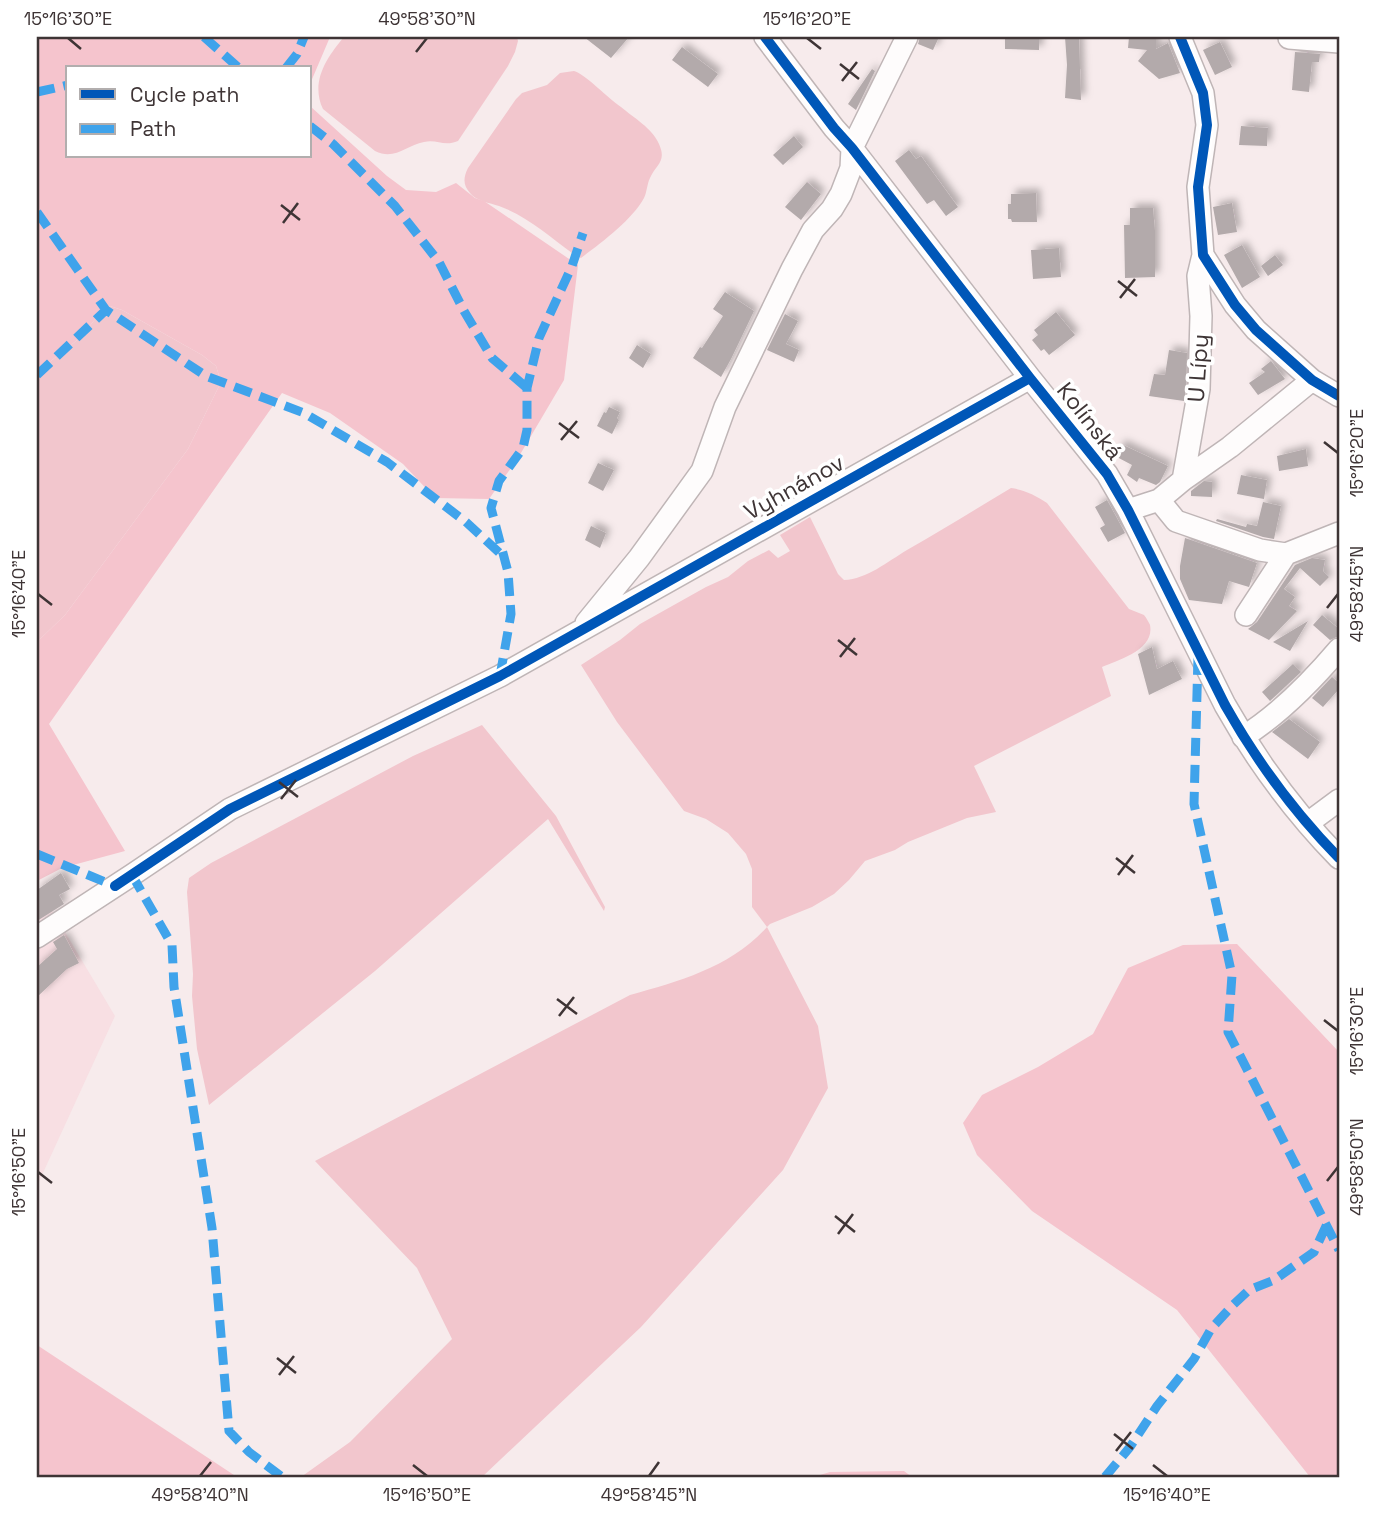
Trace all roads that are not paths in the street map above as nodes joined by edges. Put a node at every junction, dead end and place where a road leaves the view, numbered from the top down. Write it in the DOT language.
graph roads {
  1 [pos="765,37"];
  2 [pos="907,37"];
  3 [pos="1180,37"];
  4 [pos="1289,38"];
  5 [pos="1336,40"];
  6 [pos="852,148"];
  7 [pos="1203,255"];
  8 [pos="1030,378"];
  9 [pos="1312,380"];
  10 [pos="1339,396"];
  11 [pos="1183,480"];
  12 [pos="1159,500"];
  13 [pos="1128,510"];
  14 [pos="1339,533"];
  15 [pos="1286,554"];
  16 [pos="1247,615"];
  17 [pos="579,632"];
  18 [pos="1339,649"];
  19 [pos="1243,737"];
  20 [pos="1339,800"];
  21 [pos="1308,823"];
  22 [pos="1339,858"];
  23 [pos="37,937"];
  1 -- 6 [label="street, Kolínská"];
  2 -- 6 [label="street"];
  3 -- 7 [label="street, U Lípy"];
  4 -- 5 [label="street"];
  6 -- 8 [label="street, Kolínská"];
  6 -- 17 [label="street"];
  7 -- 9 [label="street"];
  7 -- 11 [label="street, U Lípy"];
  8 -- 13 [label="street, Kolínská"];
  8 -- 17 [label="street, Vyhnánov"];
  9 -- 10 [label="street"];
  9 -- 11 [label="street"];
  11 -- 12 [label="street"];
  12 -- 13 [label="street"];
  12 -- 15 [label="street"];
  13 -- 19 [label="street, Kolínská"];
  14 -- 15 [label="street"];
  15 -- 16 [label="street"];
  17 -- 23 [label="street, Vyhnánov"];
  18 -- 19 [label="street"];
  19 -- 21 [label="street, Kolínská"];
  20 -- 21 [label="street"];
  21 -- 22 [label="street, Kolínská"];
}
